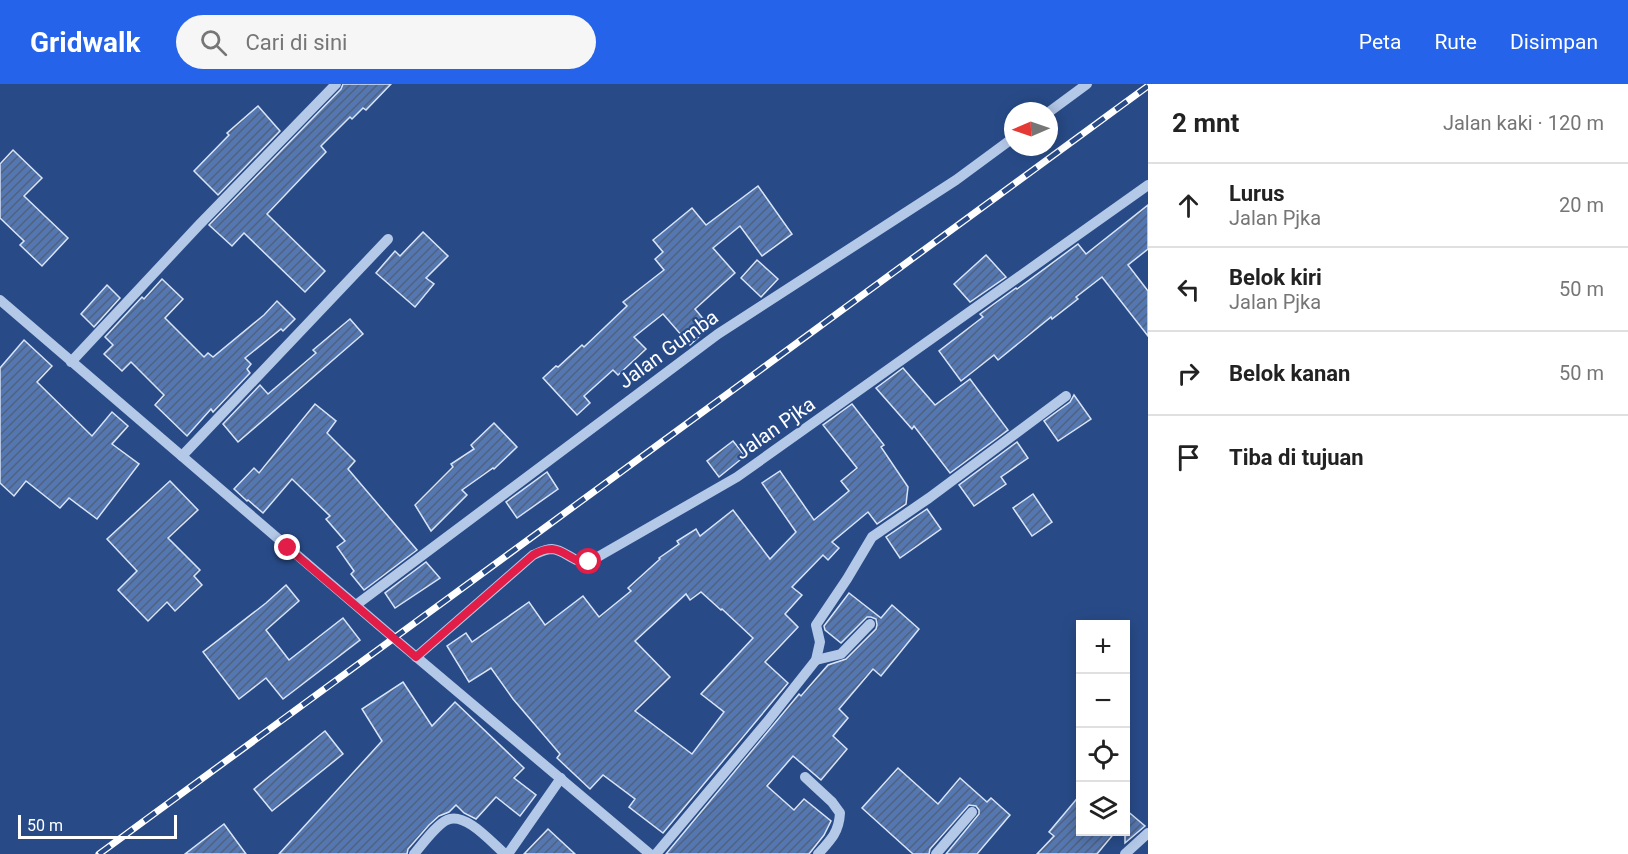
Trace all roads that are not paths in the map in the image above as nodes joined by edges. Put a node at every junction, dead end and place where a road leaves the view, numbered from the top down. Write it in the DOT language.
graph roads {
  1 [pos="336,84"];
  2 [pos="1088,84"];
  3 [pos="1058,106"];
  4 [pos="1004,145"];
  5 [pos="1148,185"];
  6 [pos="388,239"];
  7 [pos="0,300"];
  8 [pos="71,362"];
  9 [pos="1066,396"];
  10 [pos="182,456"];
  11 [pos="356,605"];
  12 [pos="870,624"];
  13 [pos="416,657"];
  14 [pos="816,660"];
  15 [pos="805,777"];
  16 [pos="561,778"];
  17 [pos="972,812"];
  18 [pos="1148,833"];
  19 [pos="414,854"];
  20 [pos="507,854"];
  21 [pos="650,854"];
  22 [pos="656,854"];
  23 [pos="818,854"];
  24 [pos="936,854"];
  25 [pos="1125,854"];
  1 -- 8 [label="street"];
  2 -- 3 [label="street"];
  4 -- 11 [label="street, Jalan Gumba"];
  5 -- 13 [label="street, Jalan Pjka"];
  6 -- 10 [label="street"];
  7 -- 8 [label="street"];
  8 -- 10 [label="street"];
  9 -- 14 [label="street"];
  10 -- 11 [label="street"];
  11 -- 13 [label="street"];
  12 -- 14 [label="street"];
  13 -- 16 [label="street"];
  14 -- 22 [label="street"];
  15 -- 23 [label="street"];
  16 -- 20 [label="street"];
  16 -- 21 [label="street"];
  17 -- 24 [label="street"];
  18 -- 25 [label="street"];
  19 -- 20 [label="street"];
}
